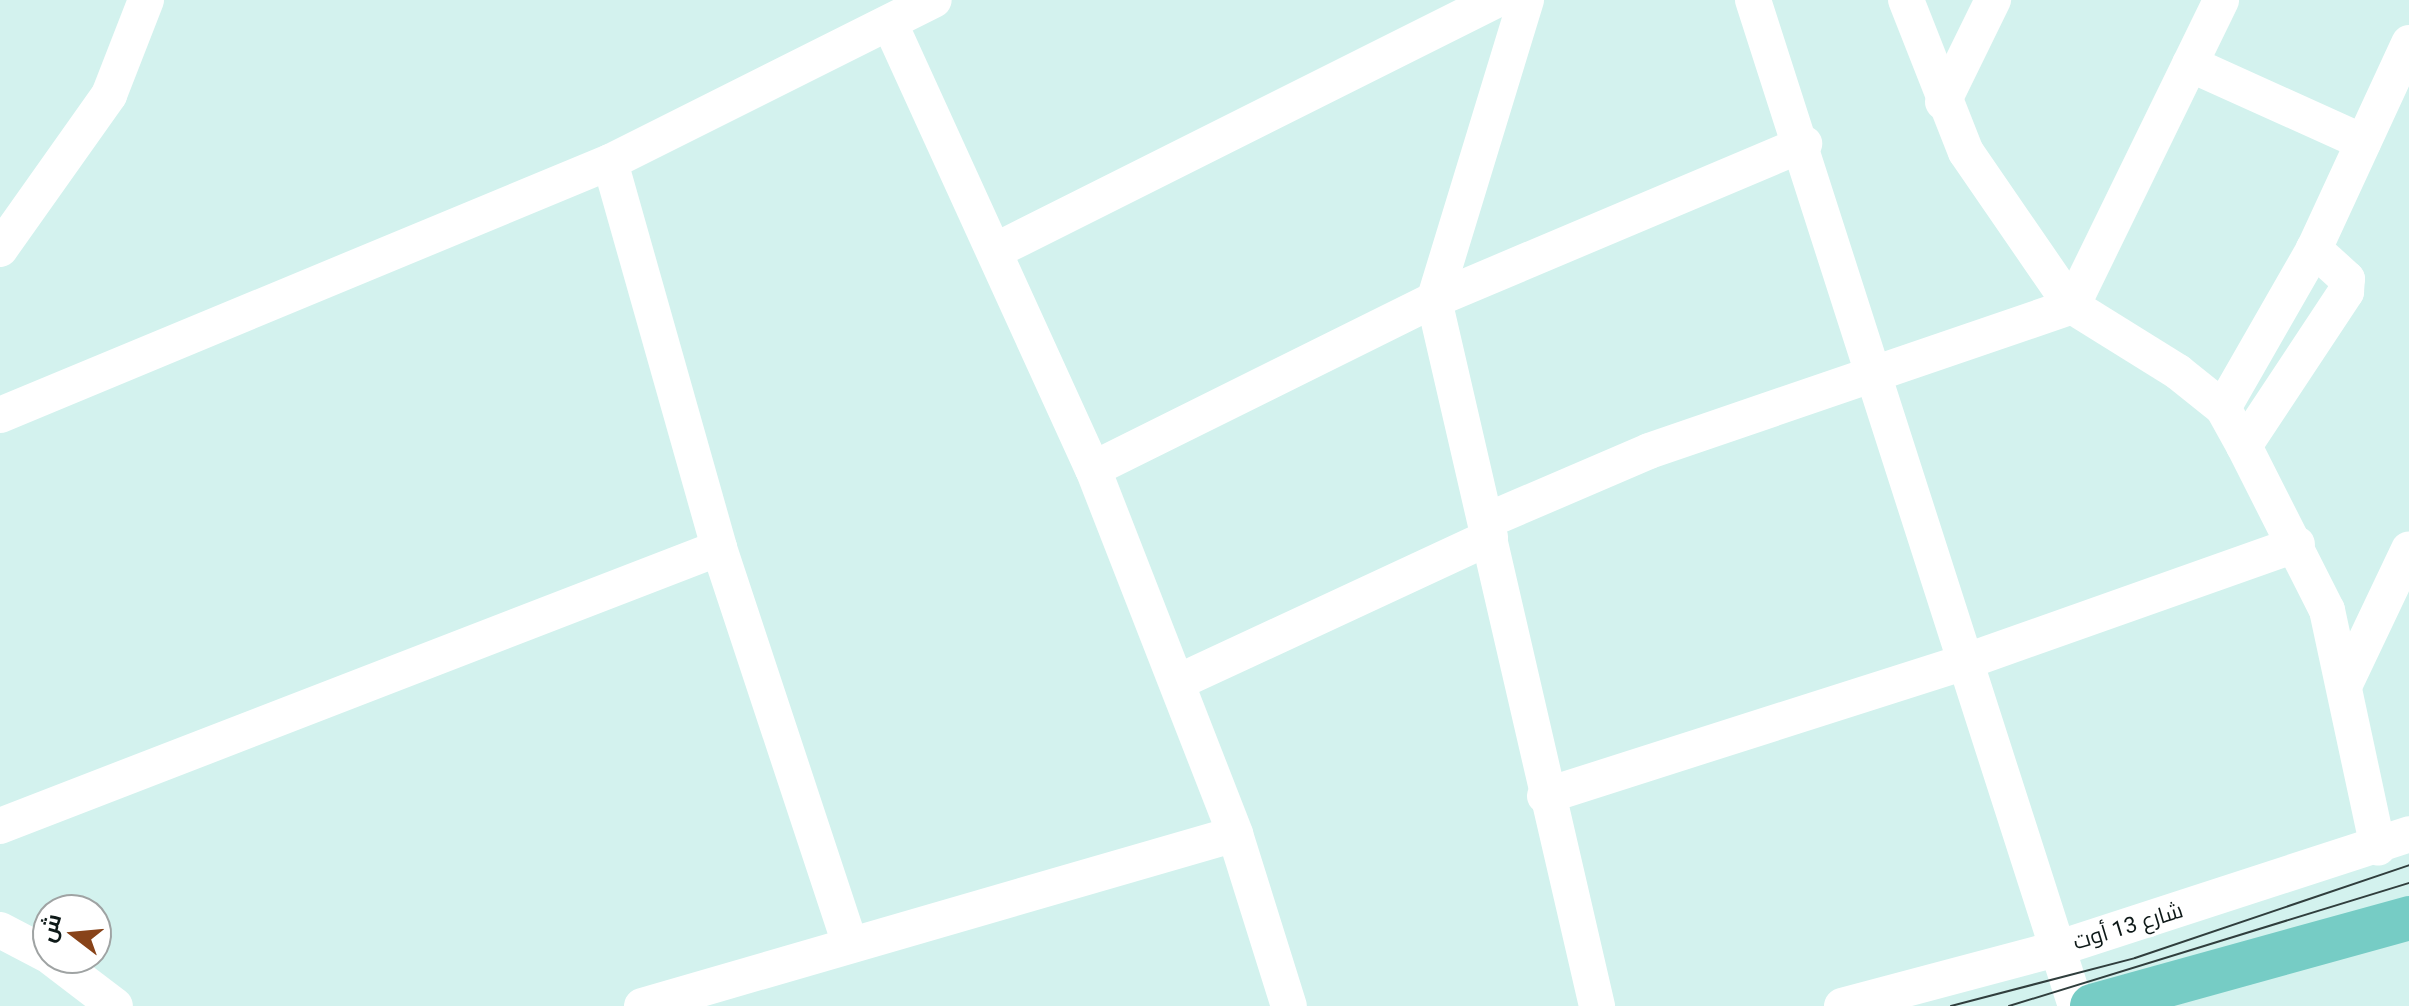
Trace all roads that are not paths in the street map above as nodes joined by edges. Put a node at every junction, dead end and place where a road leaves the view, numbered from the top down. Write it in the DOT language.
graph roads {
  1 [pos="146,0"];
  2 [pos="934,0"];
  3 [pos="1496,0"];
  4 [pos="1526,0"];
  5 [pos="1753,0"];
  6 [pos="1906,0"];
  7 [pos="1993,0"];
  8 [pos="2221,0"];
  9 [pos="890,24"];
  10 [pos="2409,43"];
  11 [pos="2190,64"];
  12 [pos="1943,102"];
  13 [pos="2363,142"];
  14 [pos="1804,144"];
  15 [pos="610,162"];
  16 [pos="0,249"];
  17 [pos="2314,249"];
  18 [pos="995,251"];
  19 [pos="1434,300"];
  20 [pos="2072,306"];
  21 [pos="1875,370"];
  22 [pos="2223,408"];
  23 [pos="0,415"];
  24 [pos="2244,446"];
  25 [pos="1093,469"];
  26 [pos="1488,529"];
  27 [pos="2297,544"];
  28 [pos="719,548"];
  29 [pos="2409,549"];
  30 [pos="1967,661"];
  31 [pos="1178,682"];
  32 [pos="2345,684"];
  33 [pos="1545,796"];
  34 [pos="0,826"];
  35 [pos="1235,834"];
  36 [pos="2393,841"];
  37 [pos="2409,918"];
  38 [pos="0,930"];
  39 [pos="850,945"];
  40 [pos="32,947"];
  41 [pos="2056,949"];
  42 [pos="73,974"];
  43 [pos="115,1006"];
  44 [pos="642,1006"];
  45 [pos="1289,1006"];
  46 [pos="1597,1006"];
  47 [pos="1842,1006"];
  48 [pos="2076,1006"];
  49 [pos="2092,1006"];
  1 -- 16 [label="street"];
  2 -- 9 [label="street"];
  3 -- 18 [label="street"];
  4 -- 19 [label="street"];
  5 -- 14 [label="street"];
  6 -- 12 [label="street"];
  7 -- 12 [label="street"];
  8 -- 11 [label="street"];
  9 -- 15 [label="street"];
  9 -- 18 [label="street"];
  10 -- 13 [label="street"];
  11 -- 13 [label="street"];
  11 -- 20 [label="street"];
  12 -- 20 [label="street"];
  13 -- 17 [label="street"];
  14 -- 19 [label="street"];
  14 -- 21 [label="street"];
  15 -- 23 [label="street"];
  15 -- 28 [label="street"];
  17 -- 22 [label="street"];
  17 -- 24 [label="street"];
  18 -- 25 [label="street"];
  19 -- 25 [label="street"];
  19 -- 26 [label="street"];
  20 -- 21 [label="street"];
  20 -- 22 [label="street"];
  21 -- 26 [label="street"];
  21 -- 30 [label="street"];
  22 -- 24 [label="street"];
  24 -- 27 [label="street"];
  25 -- 31 [label="street"];
  26 -- 31 [label="street"];
  26 -- 33 [label="street"];
  27 -- 30 [label="street"];
  27 -- 32 [label="street"];
  28 -- 34 [label="street"];
  28 -- 39 [label="street"];
  29 -- 32 [label="street"];
  30 -- 33 [label="street"];
  30 -- 41 [label="street"];
  31 -- 35 [label="street"];
  32 -- 36 [label="street"];
  33 -- 46 [label="street"];
  35 -- 39 [label="street"];
  35 -- 45 [label="street"];
  36 -- 41 [label="street, شارع 13 أوت"];
  37 -- 49 [label="main road"];
  38 -- 40 [label="street"];
  39 -- 44 [label="street"];
  41 -- 47 [label="street, شارع 13 أوت"];
  41 -- 48 [label="street"];
  42 -- 43 [label="street"];
}
